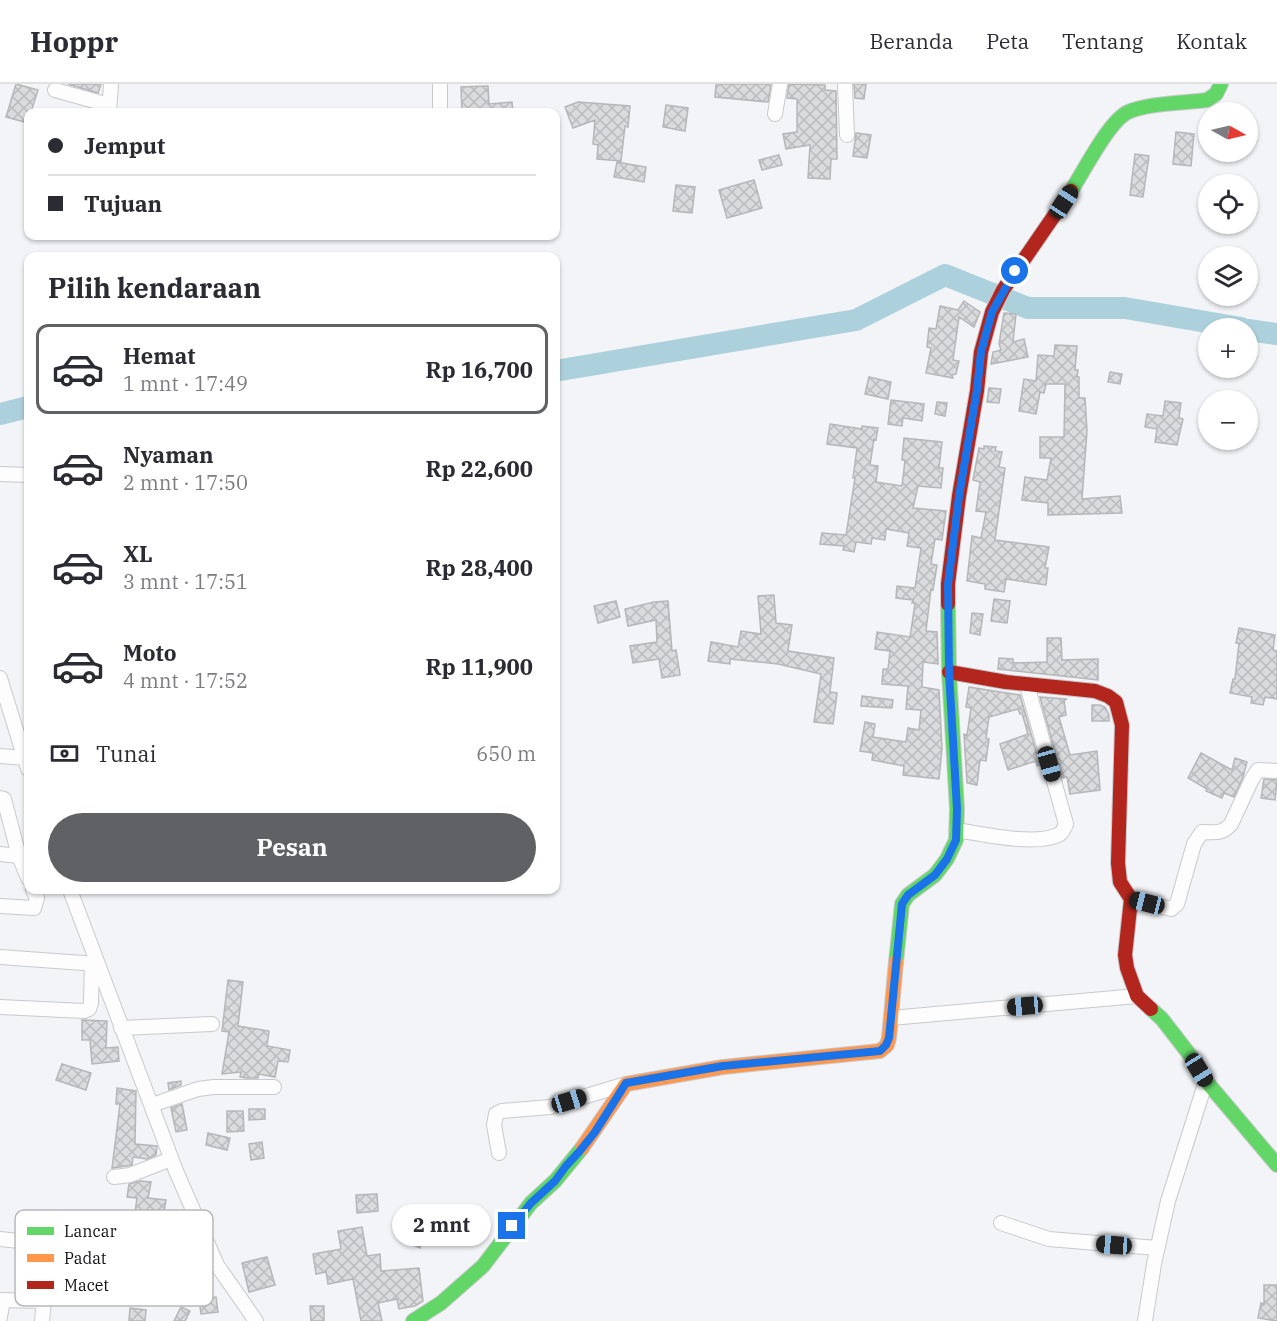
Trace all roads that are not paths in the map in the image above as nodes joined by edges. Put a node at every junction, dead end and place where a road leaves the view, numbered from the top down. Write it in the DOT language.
graph roads {
  1 [pos="111,84"];
  2 [pos="440,84"];
  3 [pos="780,84"];
  4 [pos="845,84"];
  5 [pos="1221,84"];
  6 [pos="55,90"];
  7 [pos="106,108"];
  8 [pos="109,108"];
  9 [pos="441,108"];
  10 [pos="775,114"];
  11 [pos="847,135"];
  12 [pos="0,474"];
  13 [pos="24,475"];
  14 [pos="949,672"];
  15 [pos="0,678"];
  16 [pos="1027,685"];
  17 [pos="24,754"];
  18 [pos="0,756"];
  19 [pos="24,762"];
  20 [pos="1277,771"];
  21 [pos="0,798"];
  22 [pos="956,831"];
  23 [pos="0,854"];
  24 [pos="24,854"];
  25 [pos="35,894"];
  26 [pos="71,894"];
  27 [pos="1131,899"];
  28 [pos="0,906"];
  29 [pos="0,957"];
  30 [pos="94,964"];
  31 [pos="1137,996"];
  32 [pos="0,1007"];
  33 [pos="891,1017"];
  34 [pos="212,1024"];
  35 [pos="121,1028"];
  36 [pos="1206,1081"];
  37 [pos="626,1083"];
  38 [pos="274,1087"];
  39 [pos="152,1106"];
  40 [pos="499,1153"];
  41 [pos="171,1159"];
  42 [pos="1277,1165"];
  43 [pos="114,1177"];
  44 [pos="193,1210"];
  45 [pos="1001,1223"];
  46 [pos="0,1239"];
  47 [pos="15,1241"];
  48 [pos="1157,1248"];
  49 [pos="213,1256"];
  50 [pos="213,1264"];
  51 [pos="217,1265"];
  52 [pos="1,1300"];
  53 [pos="44,1306"];
  54 [pos="0,1317"];
  55 [pos="42,1321"];
  56 [pos="256,1321"];
  57 [pos="413,1321"];
  58 [pos="1145,1321"];
  1 -- 8 [label="street"];
  2 -- 9 [label="street"];
  3 -- 10 [label="street"];
  4 -- 11 [label="street"];
  5 -- 14 [label="street"];
  6 -- 7 [label="street"];
  12 -- 13 [label="street"];
  14 -- 16 [label="street"];
  14 -- 22 [label="street"];
  15 -- 17 [label="street"];
  16 -- 22 [label="street"];
  16 -- 27 [label="street"];
  18 -- 19 [label="street"];
  20 -- 27 [label="street"];
  21 -- 24 [label="street"];
  22 -- 33 [label="street"];
  23 -- 24 [label="street"];
  25 -- 28 [label="street"];
  26 -- 30 [label="street"];
  27 -- 31 [label="street"];
  29 -- 30 [label="street"];
  30 -- 32 [label="street"];
  30 -- 35 [label="street"];
  31 -- 33 [label="street"];
  31 -- 36 [label="street"];
  33 -- 37 [label="street"];
  34 -- 35 [label="street"];
  35 -- 39 [label="street"];
  36 -- 42 [label="street"];
  36 -- 48 [label="street"];
  37 -- 40 [label="street"];
  37 -- 57 [label="street"];
  38 -- 39 [label="street"];
  39 -- 41 [label="street"];
  41 -- 43 [label="street"];
  41 -- 44 [label="street"];
  45 -- 48 [label="street"];
  46 -- 47 [label="street"];
  48 -- 58 [label="street"];
  49 -- 51 [label="street"];
  50 -- 51 [label="street"];
  51 -- 56 [label="street"];
  52 -- 54 [label="street"];
  53 -- 55 [label="street"];
}
